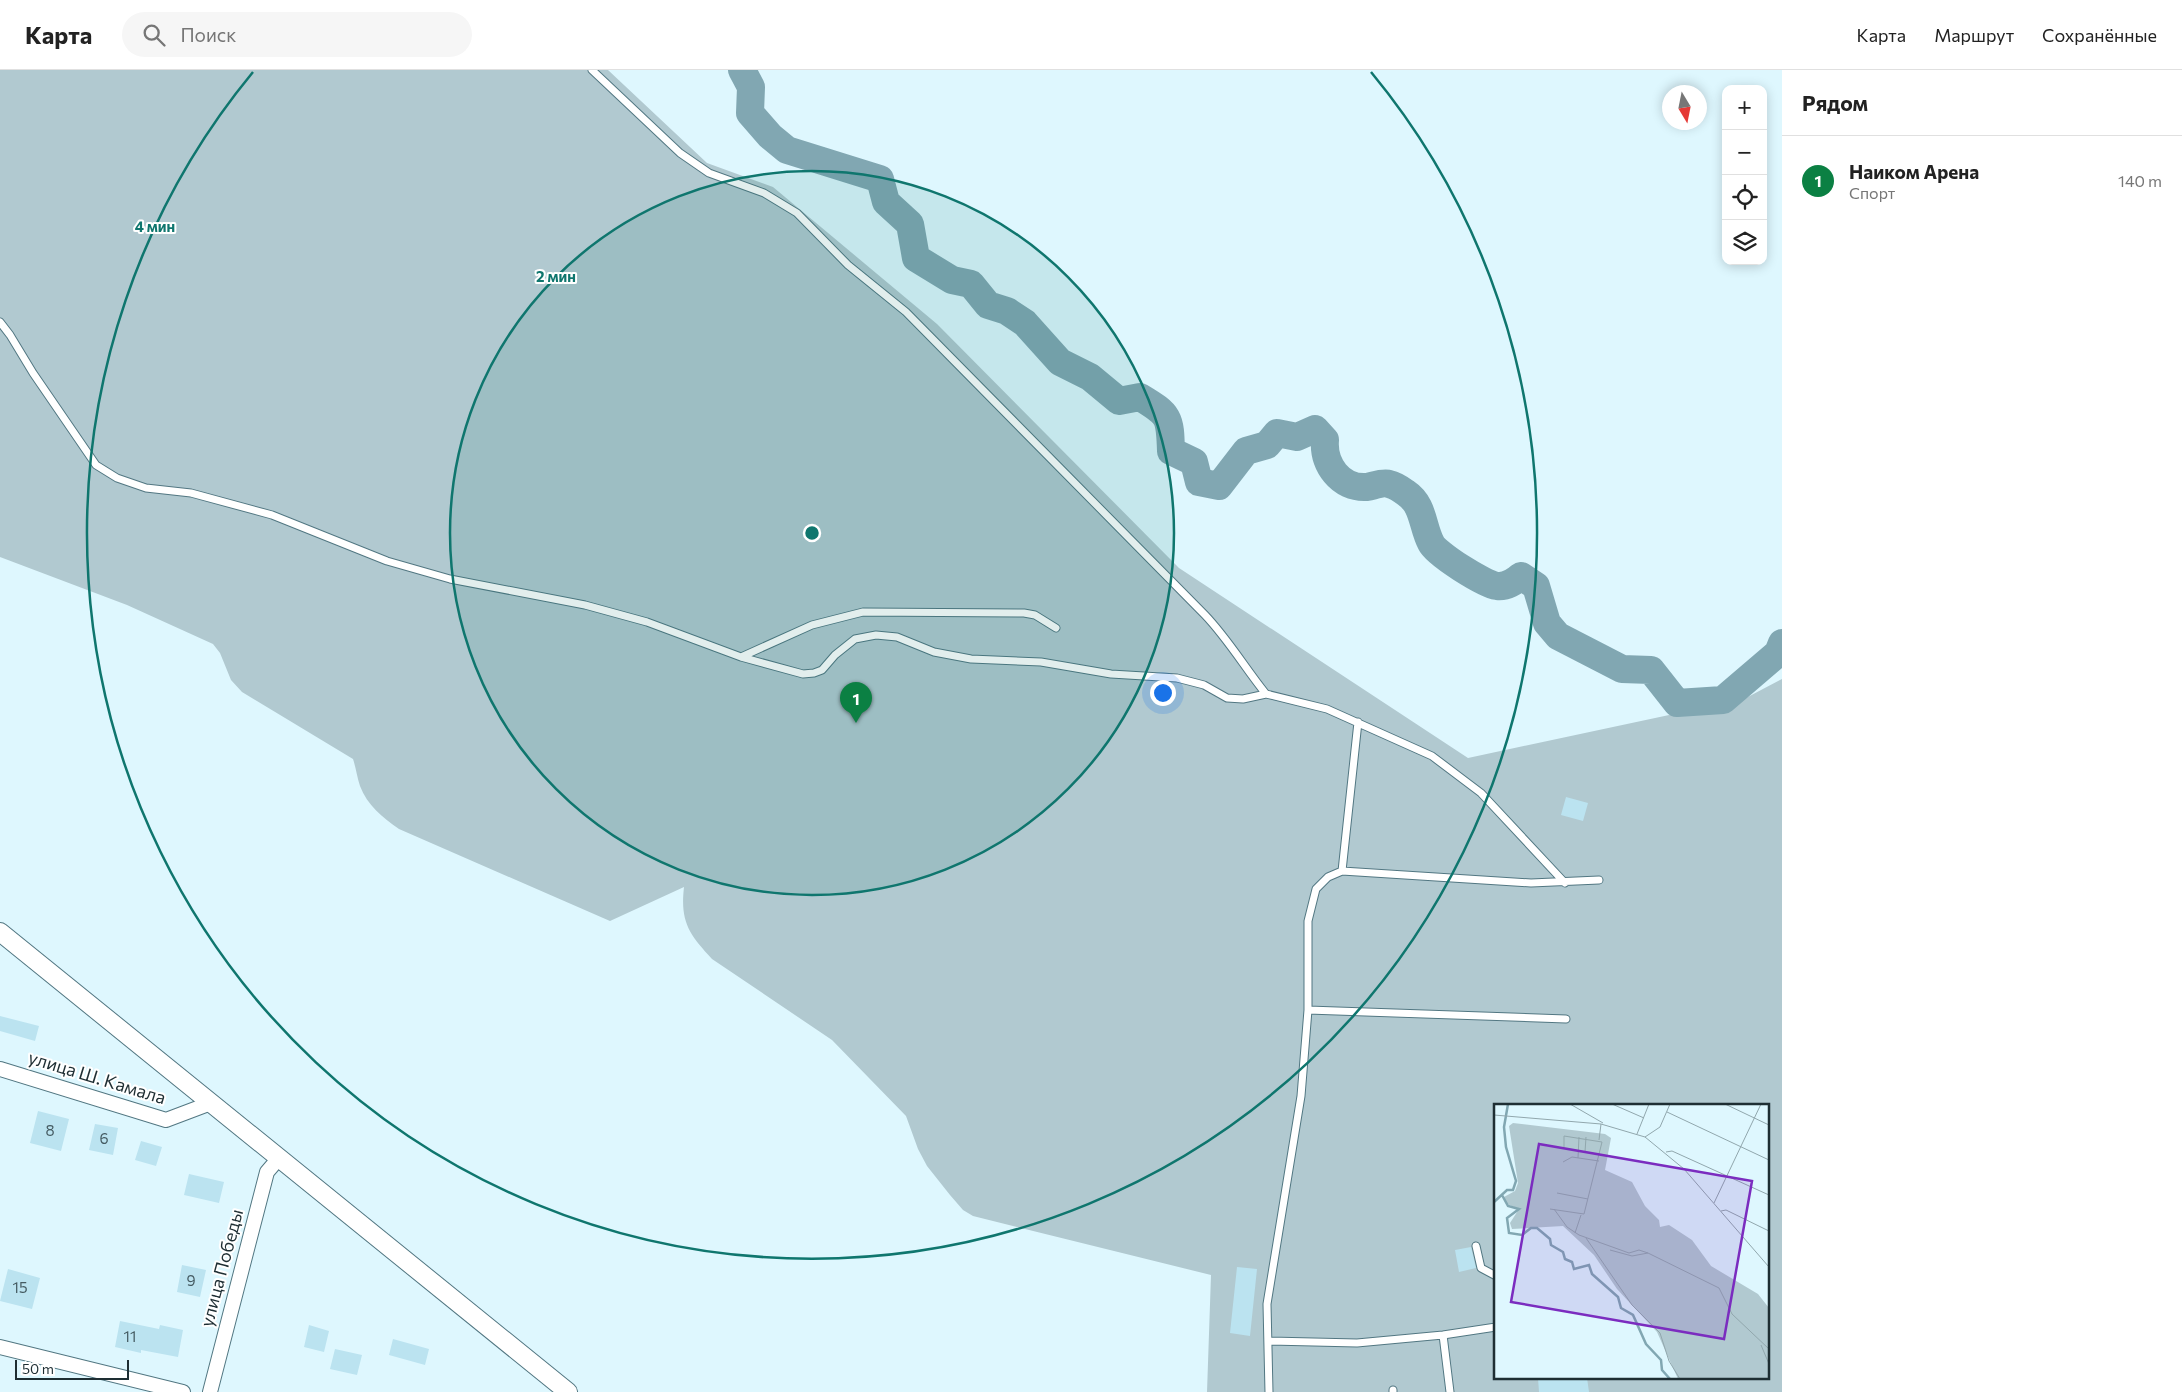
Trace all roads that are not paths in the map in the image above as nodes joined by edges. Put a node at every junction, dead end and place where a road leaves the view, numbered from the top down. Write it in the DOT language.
graph roads {
  1 [pos="592,70"];
  2 [pos="0,322"];
  3 [pos="1056,628"];
  4 [pos="740,658"];
  5 [pos="1266,694"];
  6 [pos="1358,722"];
  7 [pos="1342,871"];
  8 [pos="1599,880"];
  9 [pos="1565,883"];
  10 [pos="0,932"];
  11 [pos="1308,1010"];
  12 [pos="1566,1019"];
  13 [pos="0,1069"];
  14 [pos="211,1103"];
  15 [pos="279,1158"];
  16 [pos="1476,1246"];
  17 [pos="1494,1275"];
  18 [pos="1494,1327"];
  19 [pos="1443,1334"];
  20 [pos="1268,1341"];
  21 [pos="0,1347"];
  22 [pos="183,1392"];
  23 [pos="210,1392"];
  24 [pos="568,1392"];
  25 [pos="1270,1392"];
  26 [pos="1450,1392"];
  1 -- 5 [label="lane"];
  2 -- 4 [label="lane"];
  3 -- 4 [label="lane"];
  4 -- 5 [label="lane"];
  5 -- 6 [label="lane"];
  6 -- 7 [label="lane"];
  6 -- 9 [label="lane"];
  7 -- 9 [label="lane"];
  7 -- 11 [label="lane"];
  8 -- 9 [label="lane"];
  10 -- 14 [label="street"];
  11 -- 12 [label="lane"];
  11 -- 20 [label="lane"];
  13 -- 14 [label="street, улица Ш. Камала"];
  14 -- 15 [label="street"];
  15 -- 23 [label="street, улица Победы"];
  15 -- 24 [label="street"];
  16 -- 17 [label="lane"];
  18 -- 19 [label="lane"];
  19 -- 20 [label="lane"];
  19 -- 26 [label="lane"];
  20 -- 25 [label="lane"];
  21 -- 22 [label="street"];
}
